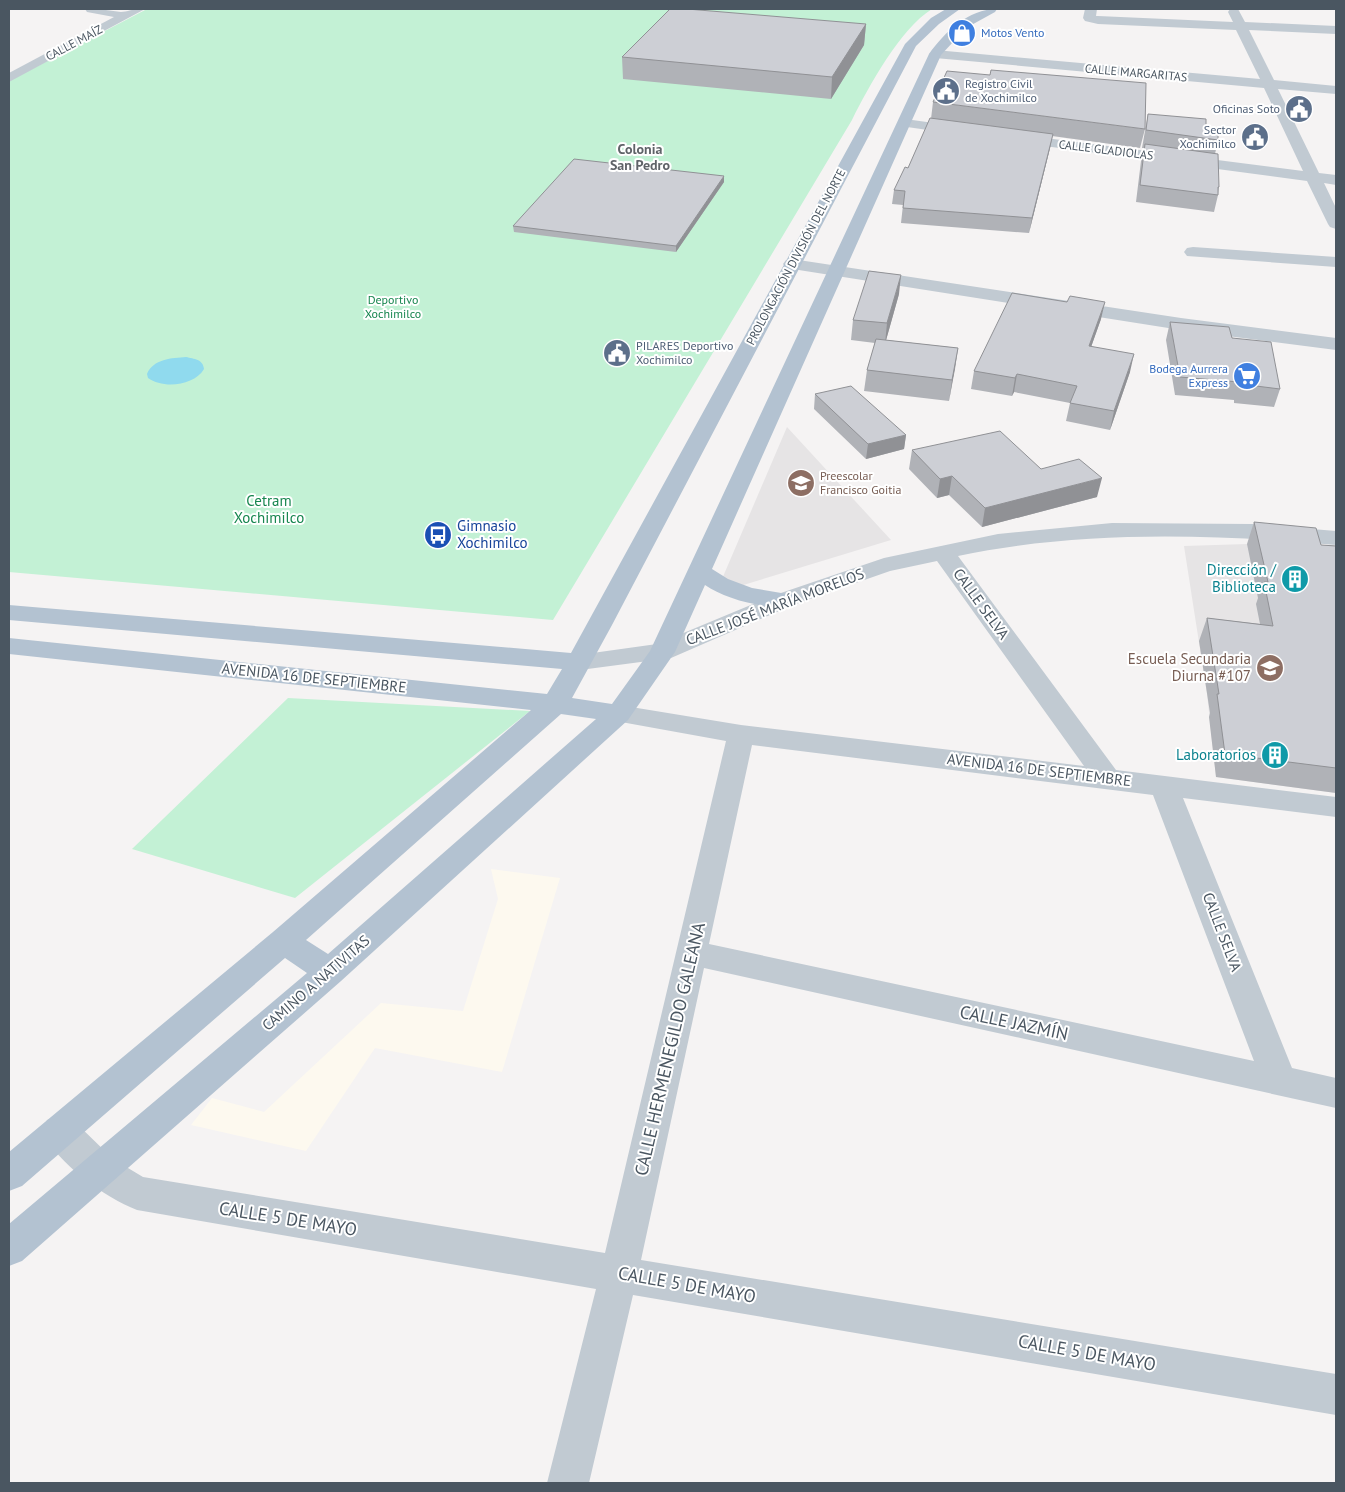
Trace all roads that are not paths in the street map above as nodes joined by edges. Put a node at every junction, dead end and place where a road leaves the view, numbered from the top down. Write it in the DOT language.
graph roads {
  1 [pos="91,9"];
  2 [pos="139,9"];
  3 [pos="954,9"];
  4 [pos="991,9"];
  5 [pos="1091,9"];
  6 [pos="1232,9"];
  7 [pos="125,16"];
  8 [pos="1240,26"];
  9 [pos="1336,30"];
  10 [pos="935,54"];
  11 [pos="9,78"];
  12 [pos="1269,86"];
  13 [pos="1336,90"];
  14 [pos="905,124"];
  15 [pos="973,132"];
  16 [pos="1002,136"];
  17 [pos="1312,177"];
  18 [pos="1336,180"];
  19 [pos="838,220"];
  20 [pos="1336,224"];
  21 [pos="1193,252"];
  22 [pos="1336,262"];
  23 [pos="792,264"];
  24 [pos="837,270"];
  25 [pos="1336,344"];
  26 [pos="1336,538"];
  27 [pos="942,552"];
  28 [pos="698,571"];
  29 [pos="784,600"];
  30 [pos="9,612"];
  31 [pos="171,627"];
  32 [pos="9,646"];
  33 [pos="662,652"];
  34 [pos="145,660"];
  35 [pos="580,662"];
  36 [pos="555,704"];
  37 [pos="619,714"];
  38 [pos="741,734"];
  39 [pos="1107,778"];
  40 [pos="1164,785"];
  41 [pos="1336,806"];
  42 [pos="284,941"];
  43 [pos="692,953"];
  44 [pos="330,972"];
  45 [pos="1279,1080"];
  46 [pos="1336,1093"];
  47 [pos="60,1131"];
  48 [pos="100,1171"];
  49 [pos="9,1174"];
  50 [pos="9,1248"];
  51 [pos="619,1274"];
  52 [pos="1336,1395"];
  53 [pos="568,1483"];
  1 -- 7 [label="street"];
  2 -- 7 [label="street, CALLE MAÍZ"];
  3 -- 19 [label="main road, PROLONGACIÓN DIVISIÓN DEL NORTE"];
  4 -- 10 [label="main road, PROLONGACIÓN DIVISIÓN DEL NORTE"];
  5 -- 8 [label="street"];
  6 -- 8 [label="street"];
  7 -- 11 [label="street, CALLE MAÍZ"];
  8 -- 9 [label="street"];
  8 -- 12 [label="street"];
  10 -- 12 [label="street, CALLE MARGARITAS"];
  10 -- 14 [label="main road, PROLONGACIÓN DIVISIÓN DEL NORTE"];
  12 -- 13 [label="street, CALLE MARGARITAS"];
  12 -- 17 [label="street"];
  14 -- 15 [label="street"];
  14 -- 19 [label="main road, PROLONGACIÓN DIVISIÓN DEL NORTE"];
  16 -- 17 [label="street, CALLE GLADIOLAS"];
  17 -- 18 [label="street, CALLE GLADIOLAS"];
  17 -- 20 [label="street"];
  19 -- 23 [label="main road, PROLONGACIÓN DIVISIÓN DEL NORTE"];
  19 -- 24 [label="main road, PROLONGACIÓN DIVISIÓN DEL NORTE"];
  21 -- 22 [label="street"];
  23 -- 24 [label="street"];
  23 -- 35 [label="main road, PROLONGACIÓN DIVISIÓN DEL NORTE"];
  24 -- 25 [label="street"];
  24 -- 28 [label="main road, PROLONGACIÓN DIVISIÓN DEL NORTE"];
  26 -- 27 [label="street, CALLE JOSÉ MARÍA MORELOS"];
  27 -- 29 [label="street, CALLE JOSÉ MARÍA MORELOS"];
  27 -- 39 [label="street, CALLE SELVA"];
  28 -- 29 [label="main road"];
  28 -- 33 [label="main road, PROLONGACIÓN DIVISIÓN DEL NORTE"];
  29 -- 33 [label="street, CALLE JOSÉ MARÍA MORELOS"];
  30 -- 31 [label="main road"];
  31 -- 34 [label="main road"];
  31 -- 35 [label="main road"];
  32 -- 34 [label="main road, AVENIDA 16 DE SEPTIEMBRE"];
  33 -- 35 [label="street, CALLE JOSÉ MARÍA MORELOS"];
  33 -- 37 [label="main road, PROLONGACIÓN DIVISIÓN DEL NORTE"];
  34 -- 36 [label="main road, AVENIDA 16 DE SEPTIEMBRE"];
  35 -- 36 [label="main road, PROLONGACIÓN DIVISIÓN DEL NORTE"];
  36 -- 37 [label="main road, AVENIDA 16 DE SEPTIEMBRE"];
  36 -- 42 [label="main road"];
  37 -- 38 [label="street"];
  37 -- 44 [label="main road, CAMINO A NATIVITAS"];
  38 -- 39 [label="street, AVENIDA 16 DE SEPTIEMBRE"];
  38 -- 43 [label="street, CALLE HERMENEGILDO GALEANA"];
  39 -- 40 [label="street, AVENIDA 16 DE SEPTIEMBRE"];
  40 -- 41 [label="street, AVENIDA 16 DE SEPTIEMBRE"];
  40 -- 45 [label="street, CALLE SELVA"];
  42 -- 44 [label="main road"];
  42 -- 47 [label="main road"];
  43 -- 45 [label="street, CALLE JAZMÍN"];
  43 -- 51 [label="street, CALLE HERMENEGILDO GALEANA"];
  44 -- 48 [label="main road, CAMINO A NATIVITAS"];
  45 -- 46 [label="street, CALLE JAZMÍN"];
  47 -- 48 [label="street, CALLE 5 DE MAYO"];
  47 -- 49 [label="main road"];
  48 -- 50 [label="main road, CAMINO A NATIVITAS"];
  48 -- 51 [label="street, CALLE 5 DE MAYO"];
  51 -- 52 [label="street, CALLE 5 DE MAYO"];
  51 -- 53 [label="street, CALLE HERMENEGILDO GALEANA"];
}
